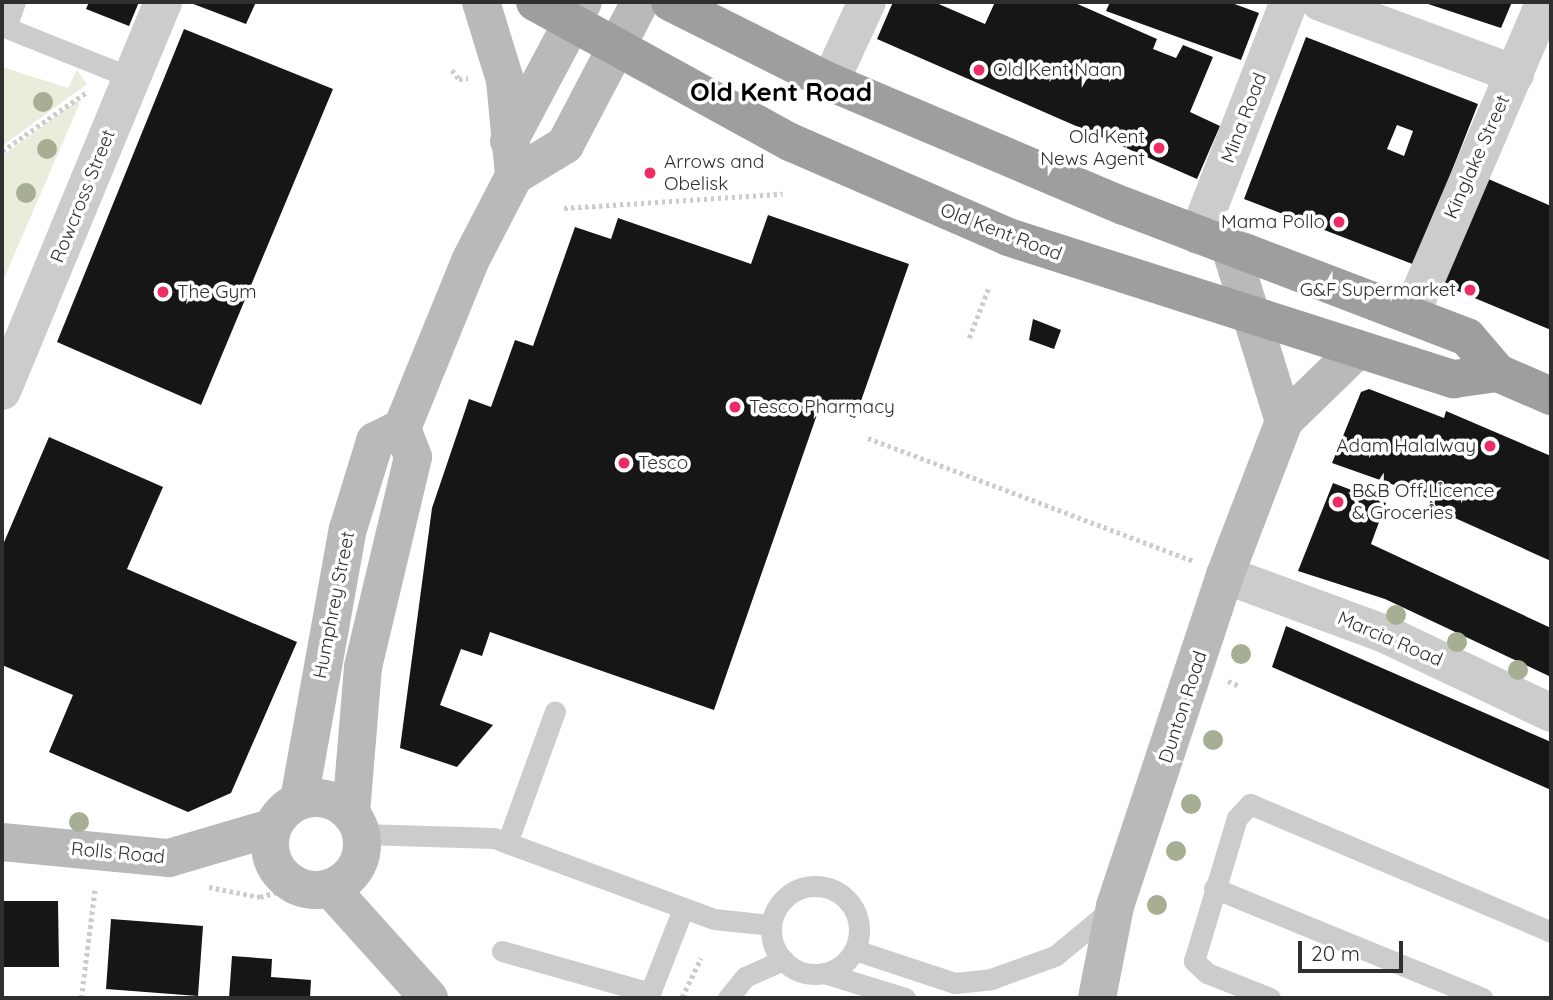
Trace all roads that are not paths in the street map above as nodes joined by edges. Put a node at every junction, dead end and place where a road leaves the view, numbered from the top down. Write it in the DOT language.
graph roads {
  1 [pos="15,2"];
  2 [pos="163,2"];
  3 [pos="481,2"];
  4 [pos="535,2"];
  5 [pos="640,2"];
  6 [pos="670,2"];
  7 [pos="867,2"];
  8 [pos="1289,2"];
  9 [pos="1320,2"];
  10 [pos="1545,2"];
  11 [pos="578,12"];
  12 [pos="5,25"];
  13 [pos="615,46"];
  14 [pos="1515,74"];
  15 [pos="132,78"];
  16 [pos="830,82"];
  17 [pos="511,158"];
  18 [pos="1214,241"];
  19 [pos="1411,314"];
  20 [pos="1256,319"];
  21 [pos="1357,350"];
  22 [pos="1498,373"];
  23 [pos="3,382"];
  24 [pos="1551,396"];
  25 [pos="1284,421"];
  26 [pos="402,428"];
  27 [pos="1213,569"];
  28 [pos="555,711"];
  29 [pos="1551,713"];
  30 [pos="299,800"];
  31 [pos="356,824"];
  32 [pos="271,828"];
  33 [pos="2,842"];
  34 [pos="507,843"];
  35 [pos="330,888"];
  36 [pos="1214,888"];
  37 [pos="1115,906"];
  38 [pos="683,909"];
  39 [pos="770,925"];
  40 [pos="1551,932"];
  41 [pos="855,950"];
  42 [pos="502,951"];
  43 [pos="783,960"];
  44 [pos="824,973"];
  45 [pos="955,990"];
  46 [pos="429,998"];
  47 [pos="729,998"];
  48 [pos="905,998"];
  49 [pos="1097,998"];
  50 [pos="1270,998"];
  51 [pos="1482,998"];
  1 -- 12 [label="lane"];
  2 -- 15 [label="street, Rowcross Street"];
  3 -- 17 [label="main road"];
  4 -- 11 [label="highway, Old Kent Road"];
  5 -- 13 [label="main road"];
  6 -- 16 [label="highway"];
  7 -- 16 [label="street"];
  8 -- 18 [label="street, Mina Road"];
  9 -- 14 [label="street"];
  10 -- 14 [label="street, Kinglake Street"];
  11 -- 13 [label="highway, Old Kent Road"];
  11 -- 17 [label="main road"];
  12 -- 15 [label="lane"];
  13 -- 17 [label="main road"];
  13 -- 20 [label="highway, Old Kent Road"];
  14 -- 19 [label="street, Kinglake Street"];
  15 -- 23 [label="street, Rowcross Street"];
  16 -- 18 [label="highway"];
  17 -- 26 [label="main road"];
  18 -- 19 [label="highway"];
  18 -- 20 [label="main road"];
  19 -- 22 [label="highway"];
  20 -- 21 [label="highway, Old Kent Road"];
  20 -- 25 [label="main road"];
  21 -- 22 [label="highway, Old Kent Road"];
  21 -- 25 [label="main road, Dunton Road"];
  22 -- 24 [label="highway"];
  25 -- 27 [label="main road, Dunton Road"];
  26 -- 30 [label="main road, Humphrey Street"];
  26 -- 31 [label="main road, Humphrey Street"];
  27 -- 29 [label="street, Marcia Road"];
  27 -- 37 [label="main road, Dunton Road"];
  28 -- 34 [label="lane"];
  30 -- 31 [label="main road"];
  30 -- 32 [label="main road, Rolls Road"];
  31 -- 34 [label="lane"];
  31 -- 35 [label="main road"];
  32 -- 33 [label="main road, Rolls Road"];
  32 -- 35 [label="main road"];
  34 -- 38 [label="lane"];
  35 -- 46 [label="main road"];
  36 -- 40 [label="lane"];
  36 -- 50 [label="lane"];
  36 -- 51 [label="lane"];
  37 -- 45 [label="lane"];
  37 -- 49 [label="main road, Dunton Road"];
  38 -- 39 [label="lane"];
  38 -- 42 [label="lane"];
  39 -- 41 [label="lane"];
  39 -- 43 [label="lane"];
  41 -- 44 [label="lane"];
  41 -- 45 [label="lane"];
  43 -- 44 [label="lane"];
  43 -- 47 [label="lane"];
  44 -- 48 [label="lane"];
}
